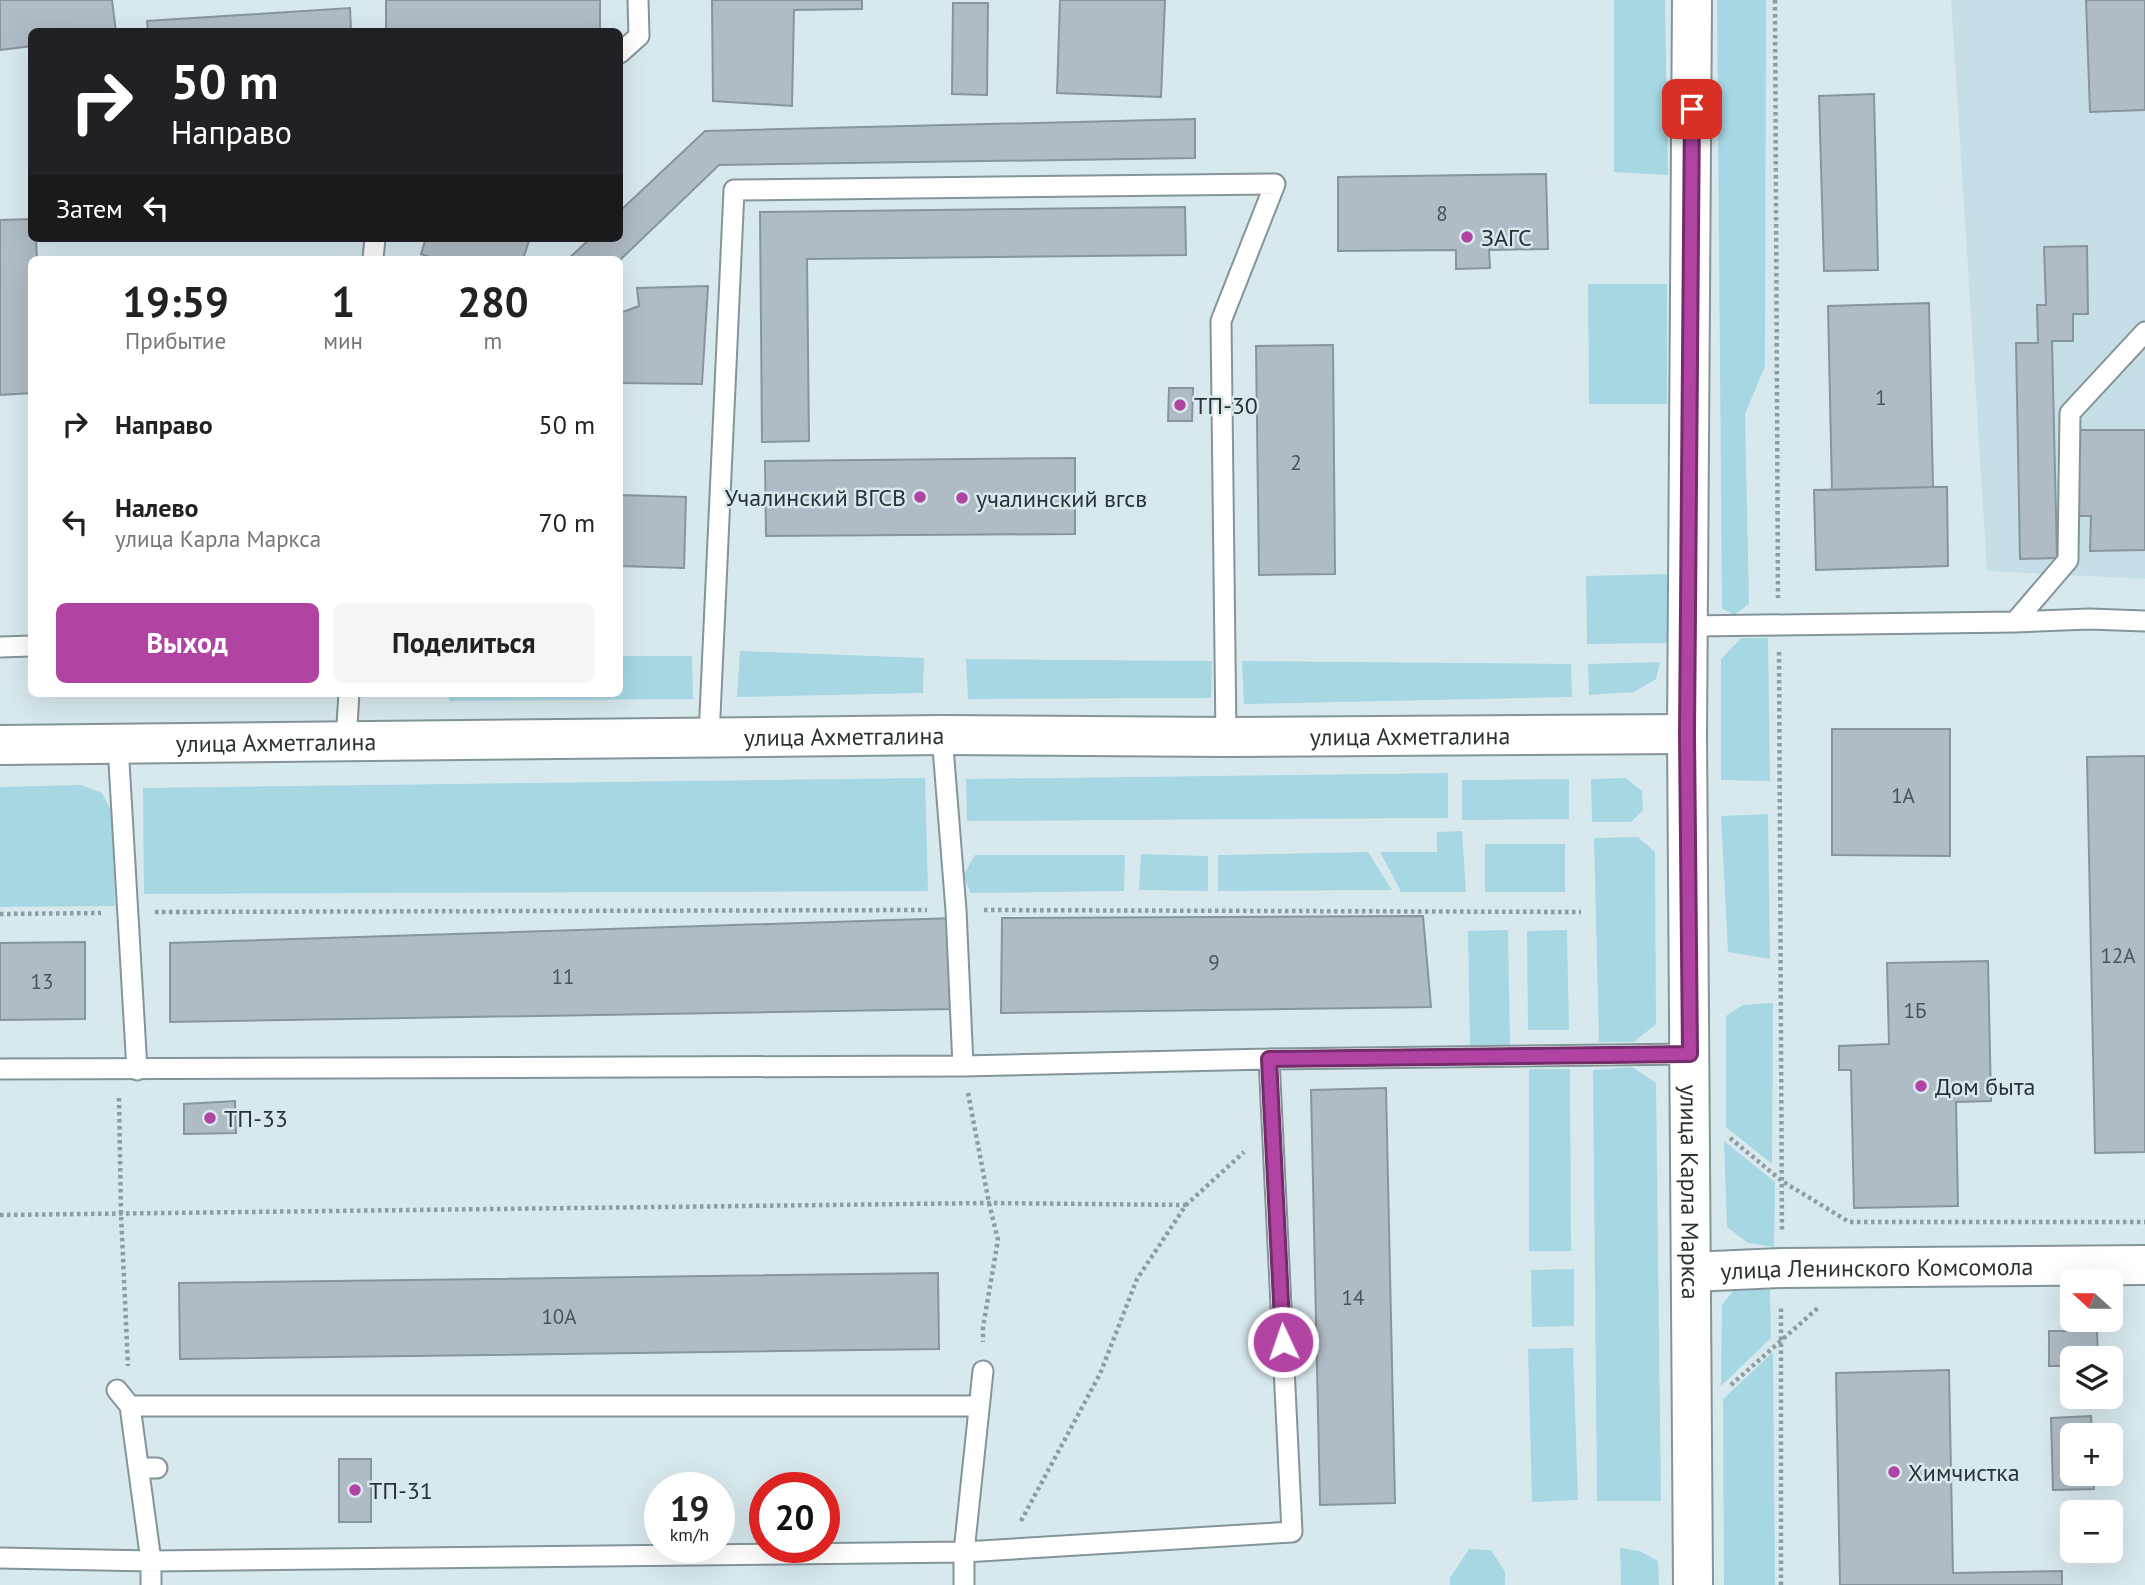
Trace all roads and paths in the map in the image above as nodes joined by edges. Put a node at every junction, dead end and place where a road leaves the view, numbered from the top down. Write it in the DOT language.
graph roads {
  1 [pos="638,0"];
  2 [pos="1692,0"];
  3 [pos="1775,0"];
  4 [pos="623,50"];
  5 [pos="2145,332"];
  6 [pos="2145,621"];
  7 [pos="2015,622"];
  8 [pos="1779,625"];
  9 [pos="1688,626"];
  10 [pos="28,646"];
  11 [pos="0,647"];
  12 [pos="349,697"];
  13 [pos="1687,734"];
  14 [pos="942,735"];
  15 [pos="709,737"];
  16 [pos="1226,737"];
  17 [pos="346,741"];
  18 [pos="118,744"];
  19 [pos="0,745"];
  20 [pos="956,910"];
  21 [pos="129,912"];
  22 [pos="1581,912"];
  23 [pos="0,914"];
  24 [pos="1690,1054"];
  25 [pos="1269,1059"];
  26 [pos="963,1066"];
  27 [pos="0,1069"];
  28 [pos="128,1070"];
  29 [pos="1272,1126"];
  30 [pos="1726,1135"];
  31 [pos="1782,1181"];
  32 [pos="989,1203"];
  33 [pos="1186,1205"];
  34 [pos="121,1214"];
  35 [pos="0,1215"];
  36 [pos="2145,1222"];
  37 [pos="2145,1265"];
  38 [pos="1782,1268"];
  39 [pos="1692,1272"];
  40 [pos="1829,1298"];
  41 [pos="1780,1339"];
  42 [pos="983,1371"];
  43 [pos="117,1390"];
  44 [pos="1724,1392"];
  45 [pos="131,1406"];
  46 [pos="979,1406"];
  47 [pos="1006,1549"];
  48 [pos="964,1552"];
  49 [pos="0,1558"];
  50 [pos="151,1561"];
  51 [pos="151,1585"];
  52 [pos="964,1585"];
  53 [pos="1693,1585"];
  54 [pos="1781,1585"];
  1 -- 4 [label="lane"];
  2 -- 9 [label="main road, улица Карла Маркса"];
  3 -- 8 [label="path"];
  5 -- 7 [label="lane"];
  6 -- 7 [label="lane"];
  7 -- 8 [label="lane"];
  8 -- 9 [label="lane"];
  8 -- 31 [label="path"];
  9 -- 13 [label="main road, улица Карла Маркса"];
  10 -- 11 [label="lane"];
  12 -- 17 [label="lane"];
  13 -- 16 [label="main road, улица Ахметгалина"];
  13 -- 24 [label="main road, улица Карла Маркса"];
  14 -- 15 [label="main road, улица Ахметгалина"];
  14 -- 16 [label="main road, улица Ахметгалина"];
  14 -- 20 [label="lane"];
  15 -- 16 [label="lane"];
  15 -- 17 [label="main road, улица Ахметгалина"];
  17 -- 18 [label="main road, улица Ахметгалина"];
  18 -- 19 [label="main road, улица Ахметгалина"];
  18 -- 21 [label="lane"];
  20 -- 21 [label="path"];
  20 -- 22 [label="path"];
  20 -- 26 [label="lane"];
  21 -- 23 [label="path"];
  21 -- 28 [label="lane"];
  24 -- 25 [label="lane"];
  24 -- 39 [label="main road, улица Карла Маркса"];
  25 -- 26 [label="lane"];
  25 -- 29 [label="lane"];
  26 -- 28 [label="lane"];
  26 -- 32 [label="path"];
  27 -- 28 [label="lane"];
  28 -- 34 [label="path"];
  29 -- 33 [label="path"];
  29 -- 47 [label="lane"];
  30 -- 31 [label="path"];
  31 -- 36 [label="path"];
  31 -- 38 [label="path"];
  32 -- 33 [label="path"];
  32 -- 34 [label="path"];
  32 -- 42 [label="path"];
  33 -- 47 [label="path"];
  34 -- 35 [label="path"];
  34 -- 45 [label="path"];
  37 -- 38 [label="main road, улица Ленинского Комсомола"];
  38 -- 39 [label="main road, улица Ленинского Комсомола"];
  38 -- 41 [label="path"];
  39 -- 53 [label="main road, улица Карла Маркса"];
  40 -- 41 [label="path"];
  41 -- 44 [label="path"];
  41 -- 54 [label="path"];
  42 -- 46 [label="lane"];
  43 -- 45 [label="lane"];
  45 -- 46 [label="lane"];
  45 -- 50 [label="lane"];
  46 -- 48 [label="lane"];
  47 -- 48 [label="lane"];
  48 -- 50 [label="lane"];
  48 -- 52 [label="lane"];
  49 -- 50 [label="lane"];
  50 -- 51 [label="lane"];
}
